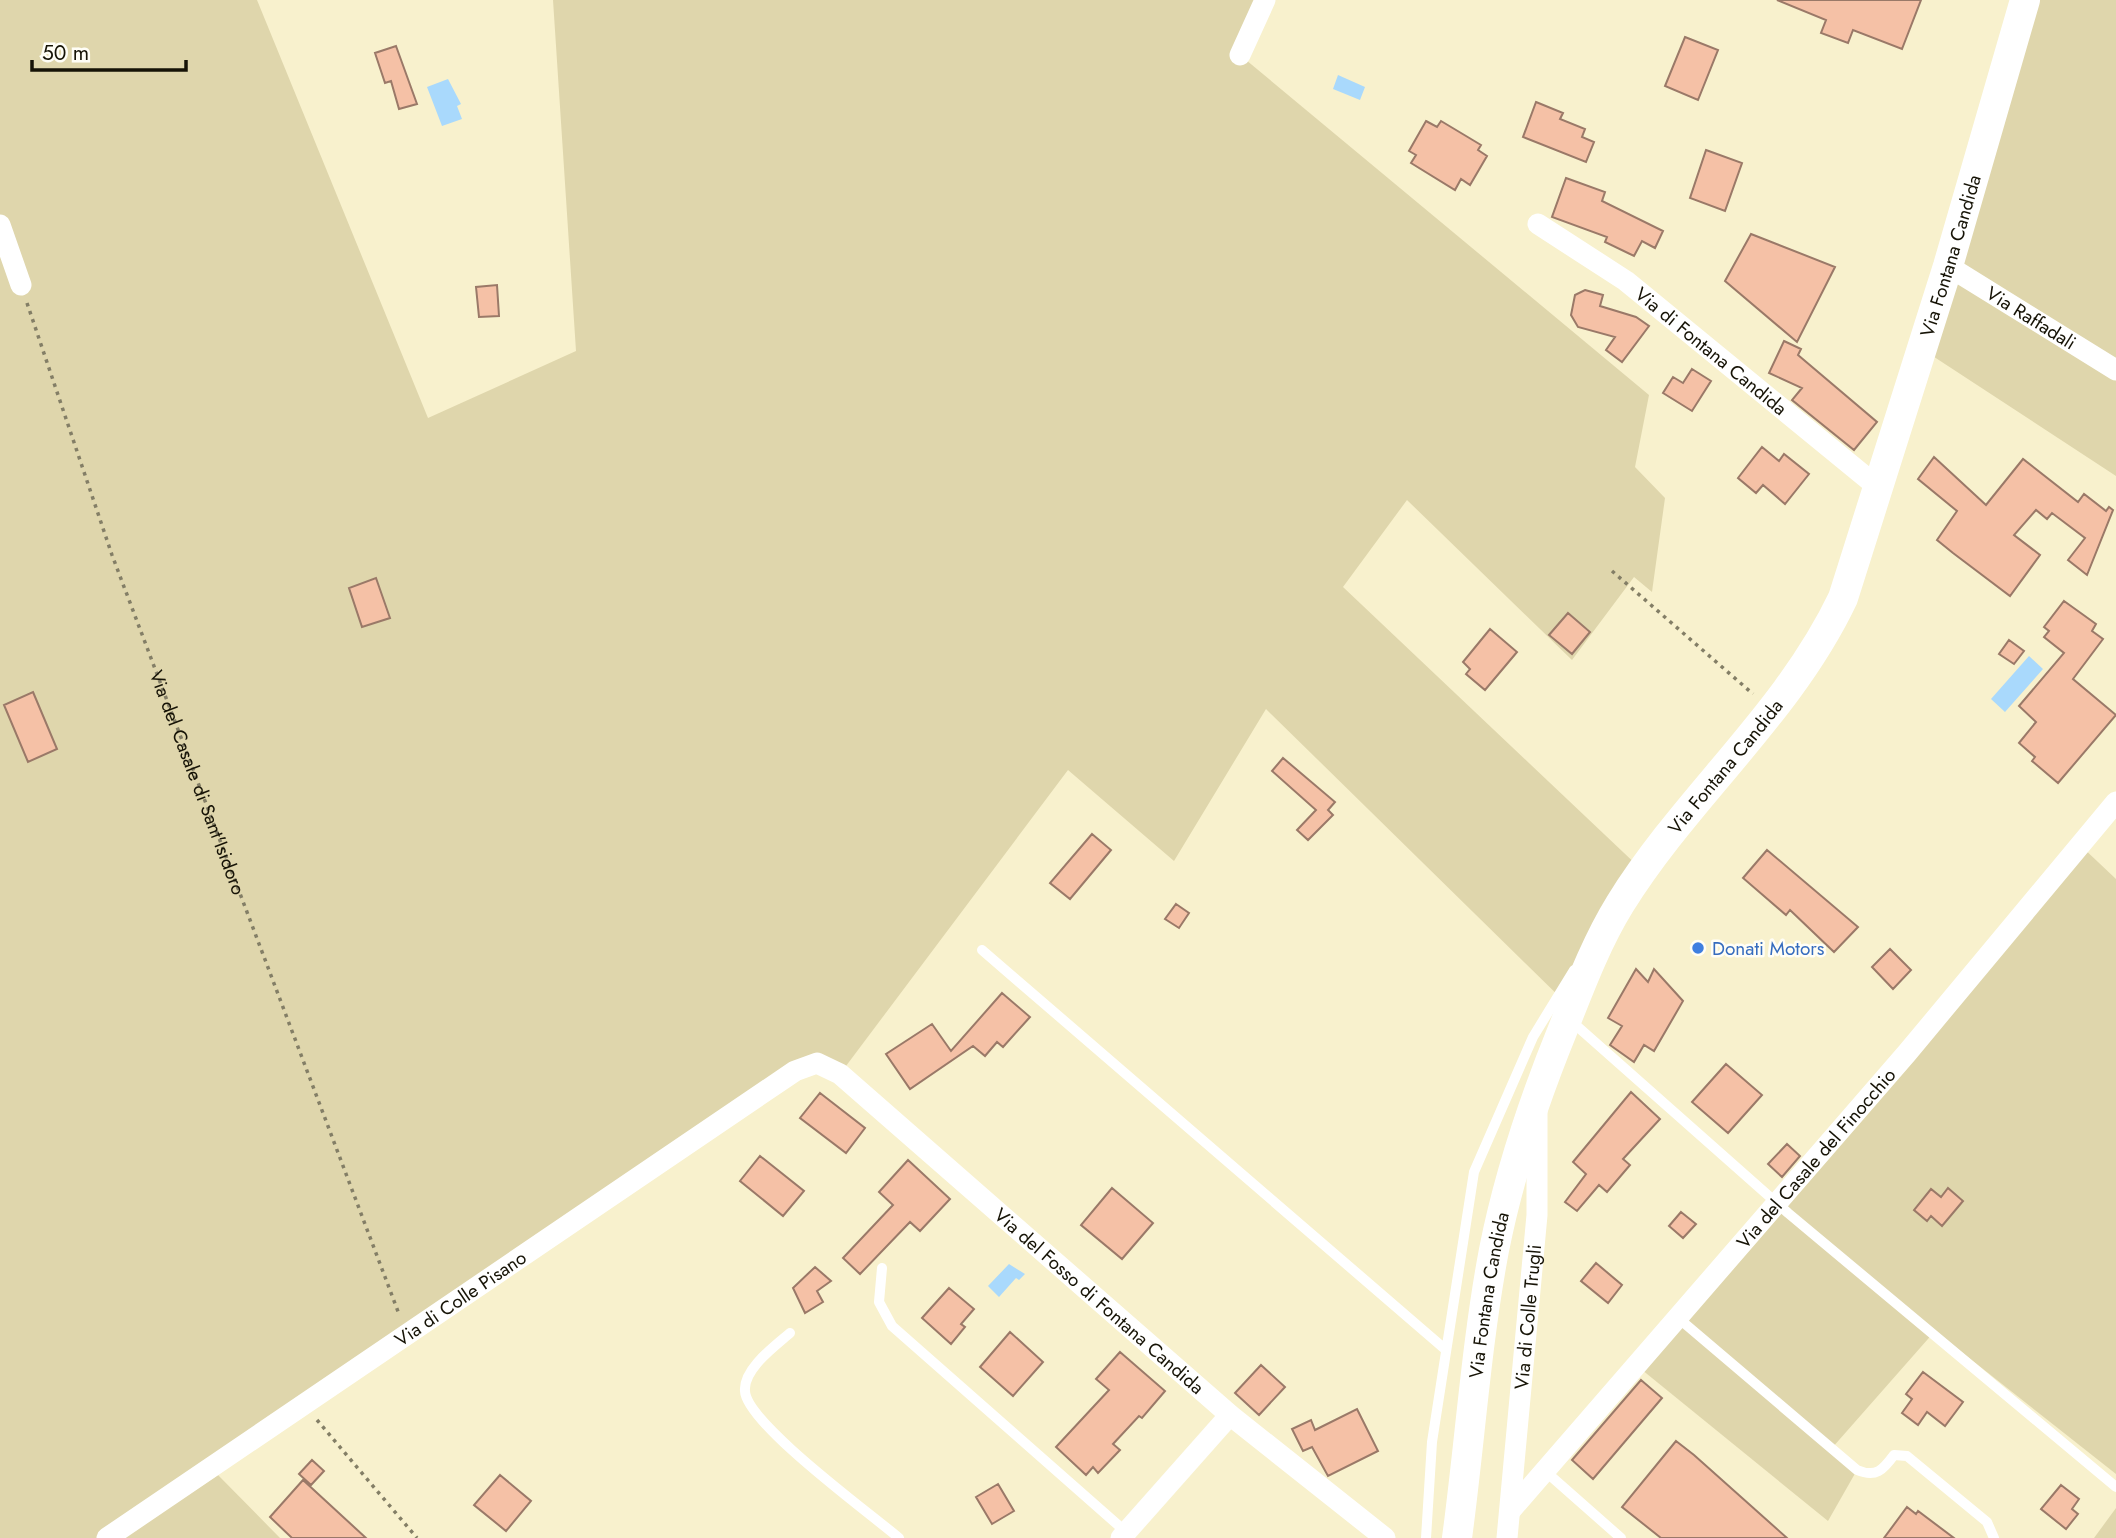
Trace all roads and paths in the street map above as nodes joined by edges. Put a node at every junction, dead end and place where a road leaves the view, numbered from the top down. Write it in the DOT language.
graph roads {
  1 [pos="1265,0"];
  2 [pos="2025,0"];
  3 [pos="1240,55"];
  4 [pos="1538,224"];
  5 [pos="0,225"];
  6 [pos="1948,266"];
  7 [pos="21,285"];
  8 [pos="2116,370"];
  9 [pos="1879,488"];
  10 [pos="1612,571"];
  11 [pos="1773,711"];
  12 [pos="2116,802"];
  13 [pos="1603,936"];
  14 [pos="982,950"];
  15 [pos="1567,1017"];
  16 [pos="817,1063"];
  17 [pos="1536,1096"];
  18 [pos="1776,1203"];
  19 [pos="882,1268"];
  20 [pos="1677,1317"];
  21 [pos="790,1333"];
  22 [pos="407,1336"];
  23 [pos="1446,1350"];
  24 [pos="304,1405"];
  25 [pos="1230,1415"];
  26 [pos="1545,1471"];
  27 [pos="2116,1487"];
  28 [pos="1510,1511"];
  29 [pos="1124,1535"];
  30 [pos="107,1538"];
  31 [pos="417,1538"];
  32 [pos="899,1538"];
  33 [pos="1385,1538"];
  34 [pos="1426,1538"];
  35 [pos="1457,1538"];
  36 [pos="1507,1538"];
  37 [pos="1621,1538"];
  38 [pos="1994,1538"];
  1 -- 3 [label="street"];
  2 -- 6 [label="main road, Via Fontana Candida"];
  4 -- 9 [label="street, Via di Fontana Candida"];
  5 -- 7 [label="street"];
  6 -- 8 [label="street, Via Raffadali"];
  6 -- 9 [label="main road, Via Fontana Candida"];
  7 -- 22 [label="path, Via del Casale di Sant'Isidoro"];
  9 -- 11 [label="main road, Via Fontana Candida"];
  10 -- 11 [label="path"];
  11 -- 13 [label="main road, Via Fontana Candida"];
  12 -- 18 [label="street, Via del Casale del Finocchio"];
  13 -- 15 [label="main road, Via Fontana Candida"];
  13 -- 23 [label="lane"];
  14 -- 23 [label="lane"];
  15 -- 17 [label="main road, Via Fontana Candida"];
  15 -- 18 [label="lane"];
  16 -- 22 [label="street, Via di Colle Pisano"];
  16 -- 25 [label="street, Via del Fosso di Fontana Candida"];
  17 -- 28 [label="street, Via di Colle Trugli"];
  17 -- 35 [label="main road, Via Fontana Candida"];
  18 -- 20 [label="street, Via del Casale del Finocchio"];
  18 -- 27 [label="lane"];
  19 -- 29 [label="lane"];
  20 -- 26 [label="street, Via del Casale del Finocchio"];
  20 -- 38 [label="lane"];
  21 -- 32 [label="lane"];
  22 -- 24 [label="street, Via di Colle Pisano"];
  23 -- 34 [label="lane"];
  24 -- 30 [label="street, Via di Colle Pisano"];
  24 -- 31 [label="path"];
  25 -- 29 [label="street"];
  25 -- 33 [label="street, Via del Fosso di Fontana Candida"];
  26 -- 28 [label="street, Via del Casale del Finocchio"];
  26 -- 37 [label="lane"];
  28 -- 36 [label="street, Via di Colle Trugli"];
}
